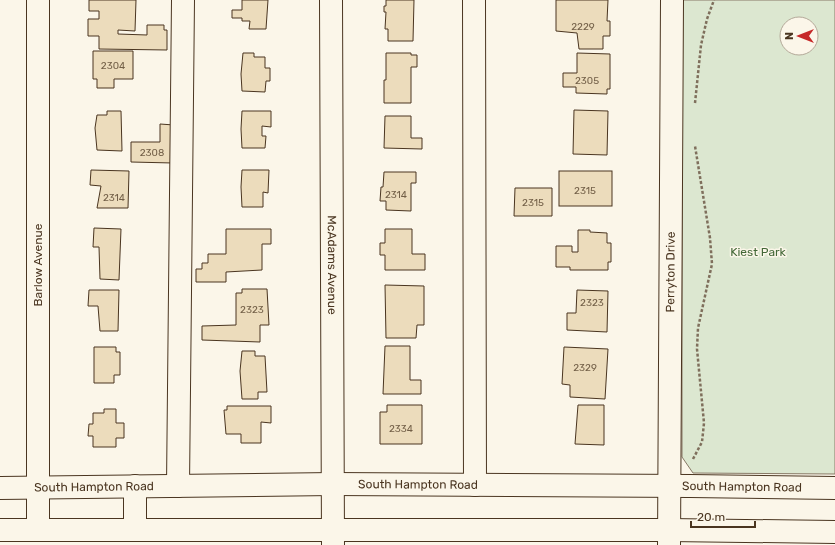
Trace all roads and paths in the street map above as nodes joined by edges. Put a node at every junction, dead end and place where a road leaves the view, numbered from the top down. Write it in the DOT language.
graph roads {
  1 [pos="38,0"];
  2 [pos="183,0"];
  3 [pos="331,0"];
  4 [pos="474,0"];
  5 [pos="672,0"];
  6 [pos="714,0"];
  7 [pos="694,111"];
  8 [pos="694,140"];
  9 [pos="692,460"];
  10 [pos="333,484"];
  11 [pos="475,485"];
  12 [pos="135,486"];
  13 [pos="178,486"];
  14 [pos="669,486"];
  15 [pos="38,487"];
  16 [pos="0,488"];
  17 [pos="835,488"];
  18 [pos="38,529"];
  19 [pos="0,530"];
  20 [pos="135,530"];
  21 [pos="835,532"];
  22 [pos="333,537"];
  23 [pos="669,537"];
  1 -- 15 [label="main road, Barlow Avenue"];
  2 -- 13 [label="main road"];
  3 -- 10 [label="main road, McAdams Avenue"];
  4 -- 11 [label="main road"];
  5 -- 14 [label="main road, Perryton Drive"];
  6 -- 7 [label="path"];
  8 -- 9 [label="path"];
  10 -- 11 [label="main road, South Hampton Road"];
  10 -- 13 [label="main road, South Hampton Road"];
  10 -- 22 [label="main road, McAdams Avenue"];
  11 -- 14 [label="main road, South Hampton Road"];
  12 -- 13 [label="main road, South Hampton Road"];
  12 -- 15 [label="main road, South Hampton Road"];
  12 -- 20 [label="main road"];
  14 -- 17 [label="main road, South Hampton Road"];
  14 -- 23 [label="main road, Perryton Drive"];
  15 -- 16 [label="main road, South Hampton Road"];
  15 -- 18 [label="main road, Barlow Avenue"];
  18 -- 19 [label="main road"];
  18 -- 20 [label="main road"];
  20 -- 22 [label="main road"];
  21 -- 23 [label="main road"];
  22 -- 23 [label="main road"];
}
